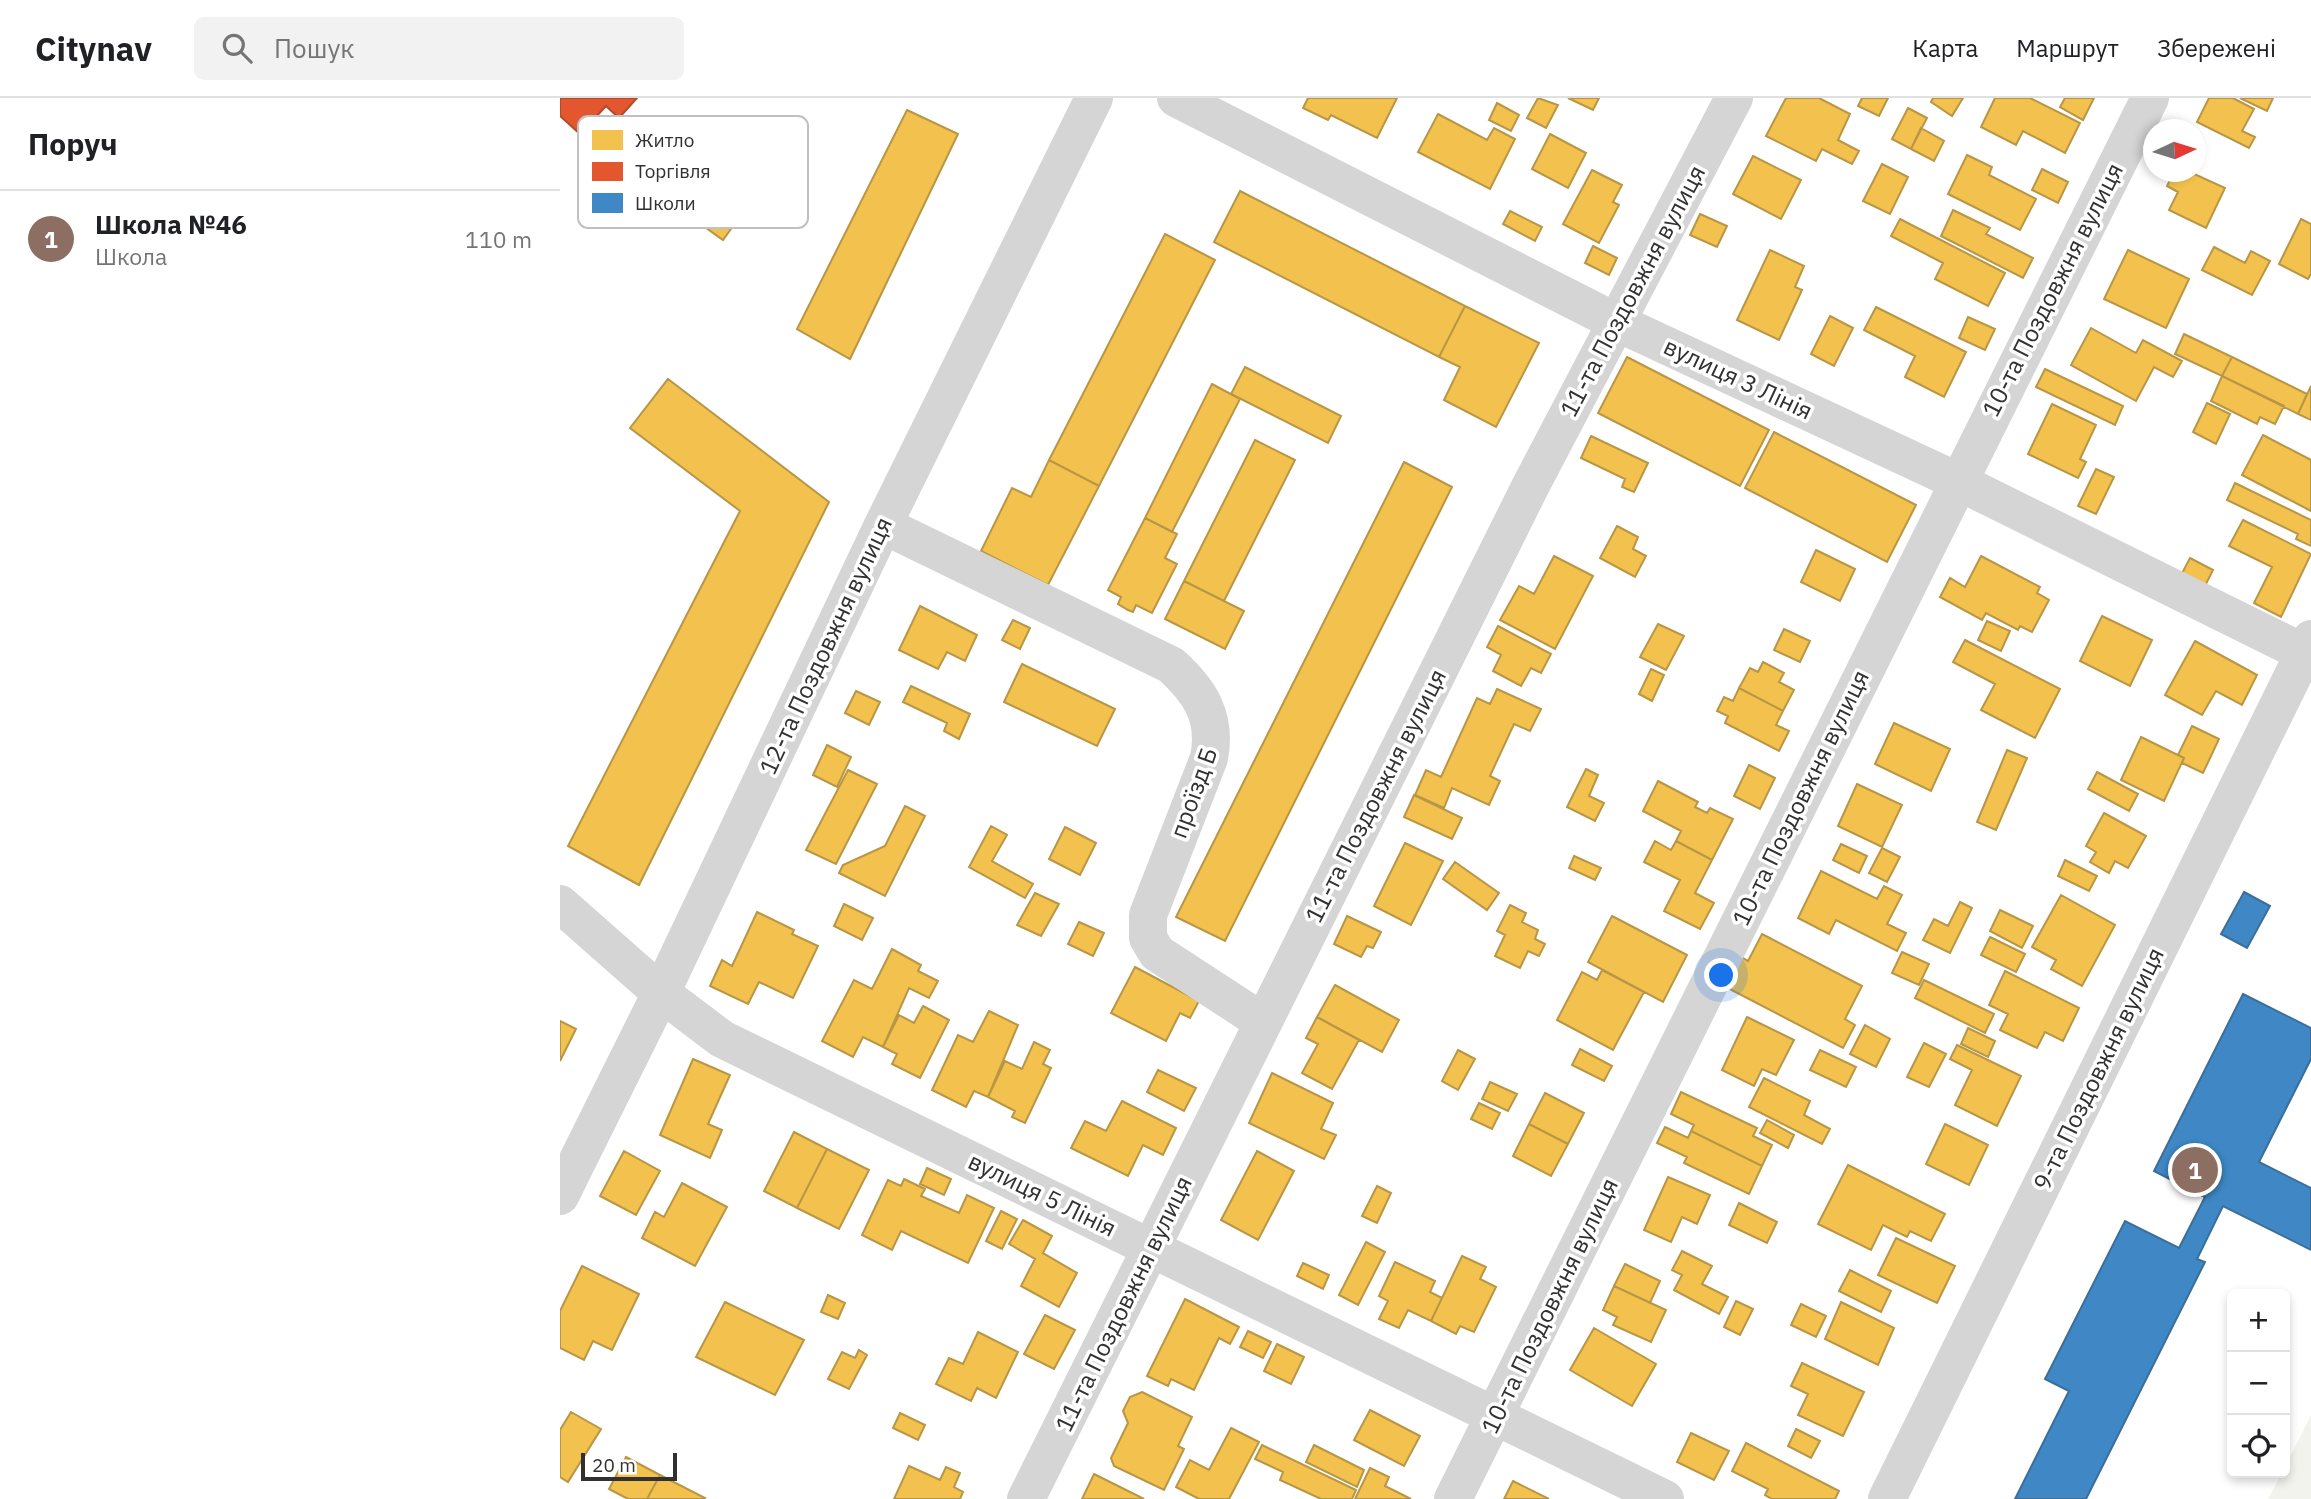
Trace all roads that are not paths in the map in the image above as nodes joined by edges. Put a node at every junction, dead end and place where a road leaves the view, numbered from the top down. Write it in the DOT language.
graph roads {
  1 [pos="1094,98"];
  2 [pos="1176,98"];
  3 [pos="1734,98"];
  4 [pos="2150,98"];
  5 [pos="1618,323"];
  6 [pos="1957,481"];
  7 [pos="883,525"];
  8 [pos="2308,646"];
  9 [pos="560,904"];
  10 [pos="661,993"];
  11 [pos="1263,1022"];
  12 [pos="560,1196"];
  13 [pos="1152,1249"];
  14 [pos="1496,1416"];
  15 [pos="1026,1499"];
  16 [pos="1453,1499"];
  17 [pos="1665,1499"];
  18 [pos="1887,1499"];
  1 -- 7 [label="street, 12-та Поздовжня вулиця"];
  2 -- 5 [label="street, вулиця 3 Лінія"];
  3 -- 5 [label="street, 11-та Поздовжня вулиця"];
  4 -- 6 [label="street, 10-та Поздовжня вулиця"];
  5 -- 6 [label="street, вулиця 3 Лінія"];
  5 -- 11 [label="street, 11-та Поздовжня вулиця"];
  6 -- 8 [label="street, вулиця 3 Лінія"];
  6 -- 14 [label="street, 10-та Поздовжня вулиця"];
  7 -- 10 [label="street, 12-та Поздовжня вулиця"];
  7 -- 11 [label="street, проїзд Б"];
  8 -- 18 [label="street, 9-та Поздовжня вулиця"];
  9 -- 10 [label="street, вулиця 5 Лінія"];
  10 -- 12 [label="street, 12-та Поздовжня вулиця"];
  10 -- 13 [label="street, вулиця 5 Лінія"];
  11 -- 13 [label="street, 11-та Поздовжня вулиця"];
  13 -- 14 [label="street, вулиця 5 Лінія"];
  13 -- 15 [label="street, 11-та Поздовжня вулиця"];
  14 -- 16 [label="street, 10-та Поздовжня вулиця"];
  14 -- 17 [label="street, вулиця 5 Лінія"];
}
